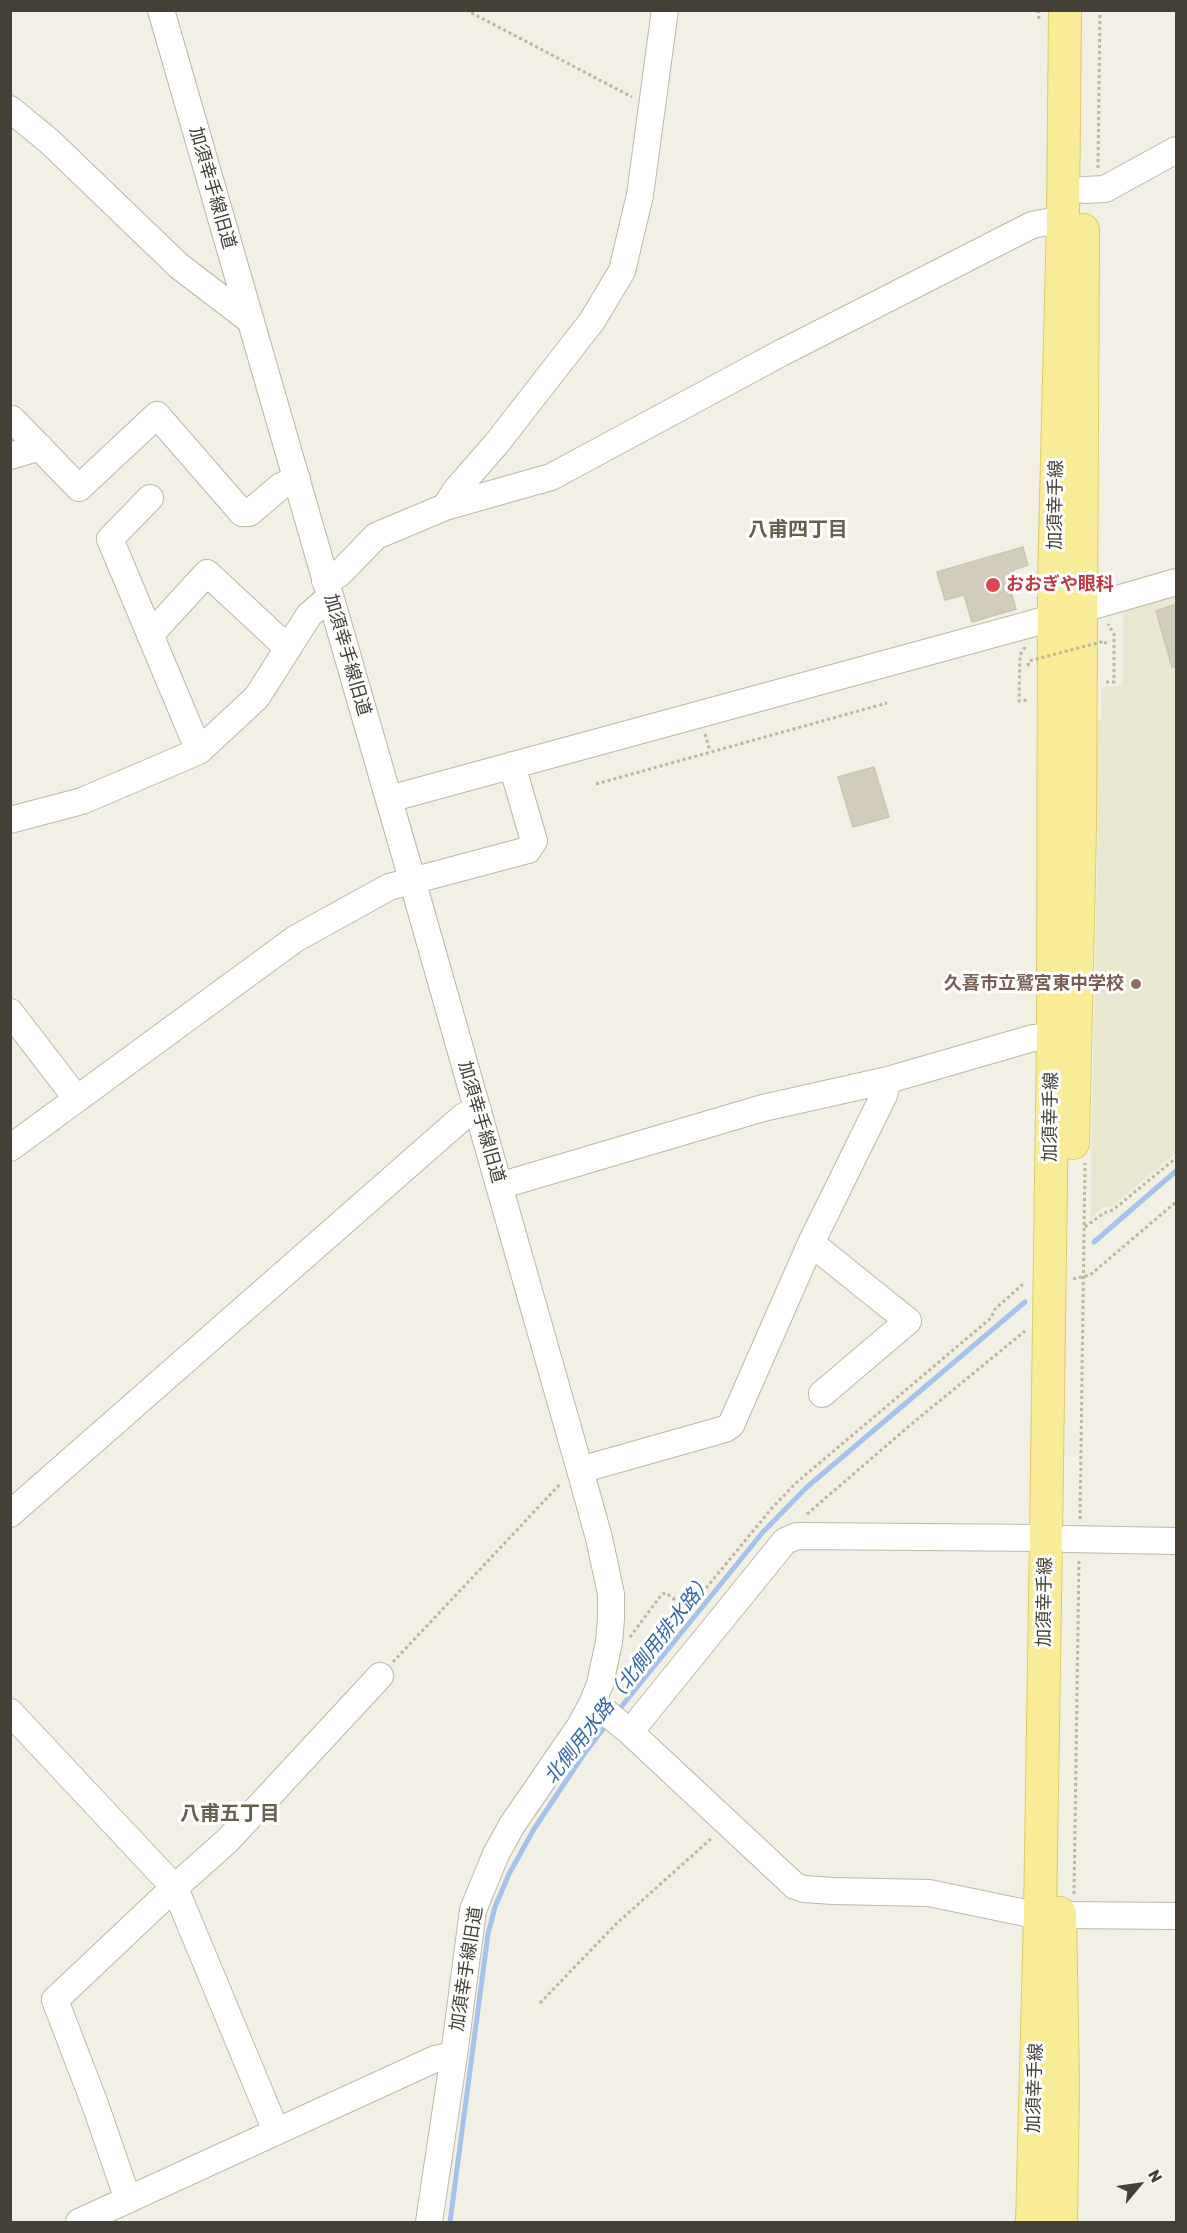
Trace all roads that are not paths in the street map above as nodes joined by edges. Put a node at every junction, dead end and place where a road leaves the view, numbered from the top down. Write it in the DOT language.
graph roads {
  1 [pos="161,10"];
  2 [pos="665,10"];
  3 [pos="1065,10"];
  4 [pos="1085,10"];
  5 [pos="10,109"];
  6 [pos="1176,150"];
  7 [pos="1091,184"];
  8 [pos="1063,219"];
  9 [pos="251,321"];
  10 [pos="12,418"];
  11 [pos="40,447"];
  12 [pos="10,456"];
  13 [pos="297,479"];
  14 [pos="150,498"];
  15 [pos="445,507"];
  16 [pos="1176,582"];
  17 [pos="328,589"];
  18 [pos="1080,616"];
  19 [pos="150,635"];
  20 [pos="289,647"];
  21 [pos="199,751"];
  22 [pos="512,765"];
  23 [pos="389,798"];
  24 [pos="10,820"];
  25 [pos="413,882"];
  26 [pos="10,1012"];
  27 [pos="1053,1037"];
  28 [pos="888,1080"];
  29 [pos="77,1099"];
  30 [pos="478,1110"];
  31 [pos="10,1148"];
  32 [pos="499,1186"];
  33 [pos="811,1242"];
  34 [pos="822,1394"];
  35 [pos="580,1470"];
  36 [pos="10,1514"];
  37 [pos="1068,1539"];
  38 [pos="1176,1541"];
  39 [pos="380,1676"];
  40 [pos="10,1712"];
  41 [pos="613,1713"];
  42 [pos="175,1888"];
  43 [pos="1058,1908"];
  44 [pos="1176,1916"];
  45 [pos="454,2055"];
  46 [pos="276,2132"];
  47 [pos="128,2200"];
  48 [pos="79,2223"];
  49 [pos="429,2223"];
  50 [pos="1032,2223"];
  51 [pos="1061,2223"];
  1 -- 9 [label="street, 加須幸手線旧道"];
  2 -- 15 [label="street"];
  3 -- 8 [label="main road, 加須幸手線"];
  4 -- 7 [label="main road, 加須幸手線"];
  5 -- 9 [label="street"];
  6 -- 7 [label="street"];
  7 -- 18 [label="main road, 加須幸手線"];
  8 -- 15 [label="street"];
  8 -- 18 [label="main road, 加須幸手線"];
  9 -- 13 [label="street, 加須幸手線旧道"];
  10 -- 11 [label="street"];
  11 -- 12 [label="street"];
  11 -- 13 [label="street"];
  13 -- 17 [label="street, 加須幸手線旧道"];
  14 -- 19 [label="street"];
  15 -- 17 [label="street"];
  16 -- 18 [label="street"];
  17 -- 20 [label="street"];
  17 -- 23 [label="street, 加須幸手線旧道"];
  18 -- 22 [label="street"];
  18 -- 27 [label="main road, 加須幸手線"];
  18 -- 37 [label="main road, 加須幸手線"];
  19 -- 20 [label="street"];
  19 -- 21 [label="street"];
  20 -- 21 [label="street"];
  21 -- 24 [label="street"];
  22 -- 23 [label="street"];
  22 -- 25 [label="street"];
  23 -- 25 [label="street, 加須幸手線旧道"];
  25 -- 29 [label="street"];
  25 -- 30 [label="street, 加須幸手線旧道"];
  26 -- 29 [label="street"];
  27 -- 28 [label="street"];
  27 -- 37 [label="main road, 加須幸手線"];
  28 -- 32 [label="street"];
  28 -- 33 [label="street"];
  29 -- 31 [label="street"];
  30 -- 32 [label="street, 加須幸手線旧道"];
  30 -- 36 [label="street"];
  32 -- 35 [label="street, 加須幸手線旧道"];
  33 -- 34 [label="street"];
  33 -- 35 [label="street"];
  35 -- 41 [label="street, 加須幸手線旧道"];
  37 -- 38 [label="street"];
  37 -- 41 [label="street"];
  37 -- 43 [label="main road, 加須幸手線"];
  39 -- 42 [label="street"];
  40 -- 42 [label="street"];
  41 -- 43 [label="street"];
  41 -- 45 [label="street, 加須幸手線旧道"];
  42 -- 46 [label="street"];
  42 -- 47 [label="street"];
  43 -- 44 [label="street"];
  43 -- 50 [label="main road, 加須幸手線"];
  43 -- 51 [label="main road, 加須幸手線"];
  45 -- 46 [label="street"];
  45 -- 49 [label="street, 加須幸手線旧道"];
  46 -- 47 [label="street"];
  47 -- 48 [label="street"];
}
